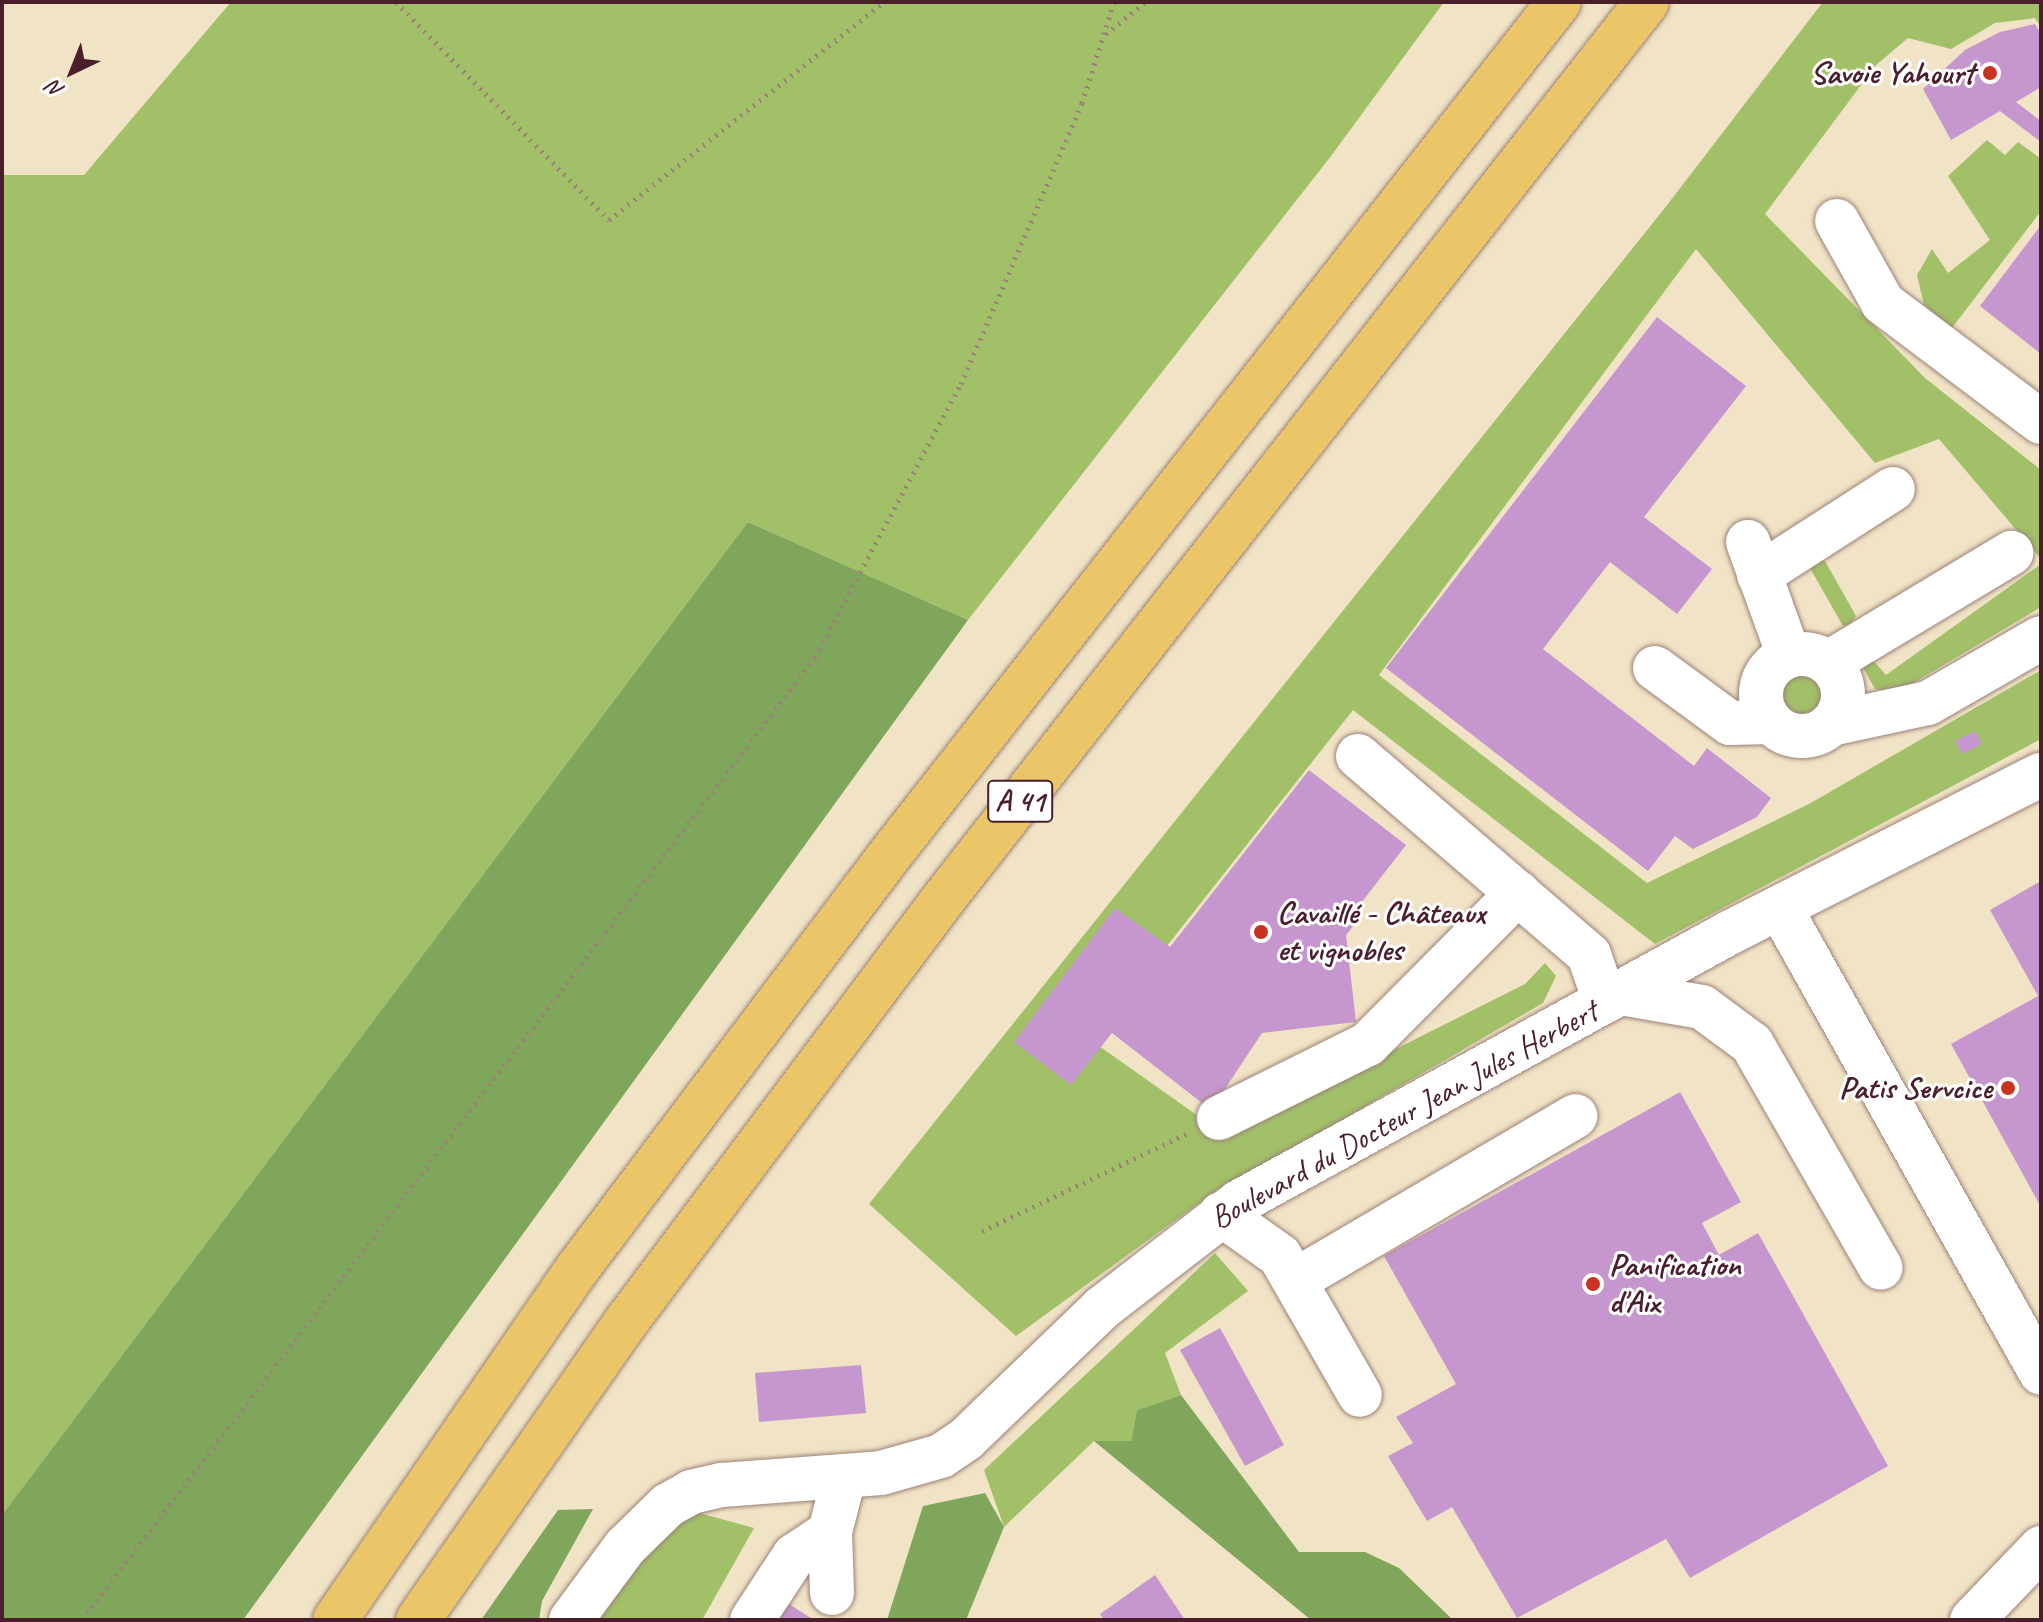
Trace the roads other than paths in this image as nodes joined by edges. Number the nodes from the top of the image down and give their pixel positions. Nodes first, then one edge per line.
1 (1559, 2) edge
2 (1647, 2) edge
3 (1837, 221) dead end
4 (2041, 422) edge
5 (1893, 489) dead end
6 (2011, 553) dead end
7 (2041, 638) edge
8 (1808, 659) junction
9 (1655, 668) dead end
10 (1771, 722) junction
11 (1831, 724) junction
12 (1358, 756) dead end
13 (2041, 775) edge
14 (1518, 893) junction
15 (1780, 908) junction
16 (1613, 997) junction
17 (1575, 1116) dead end
18 (1219, 1118) road end
19 (1221, 1214) junction
20 (1881, 1268) dead end
21 (1296, 1280) junction
22 (2041, 1373) edge
23 (1360, 1395) dead end
24 (844, 1477) junction
25 (830, 1532) junction
26 (2041, 1548) edge
27 (832, 1593) dead end
28 (335, 1620) edge
29 (418, 1620) edge
30 (571, 1620) edge
31 (752, 1620) edge
32 (1972, 1620) edge

1 - 28 highway, A 41
2 - 29 highway, A 41
3 - 4 street
5 - 8 street
6 - 8 street
7 - 11 street
8 - 10 street
8 - 11 street
9 - 10 street
10 - 11 street
12 - 14 street
13 - 15 street, Boulevard du Docteur Jean Jules Herbert
14 - 16 street
14 - 18 street
15 - 16 street, Boulevard du Docteur Jean Jules Herbert
15 - 22 street
16 - 19 street, Boulevard du Docteur Jean Jules Herbert
16 - 20 street
17 - 21 street
19 - 21 street
19 - 24 street, Boulevard du Docteur Jean Jules Herbert
21 - 23 street
24 - 25 street
24 - 30 street, Boulevard du Docteur Jean Jules Herbert
25 - 27 street
25 - 31 street
26 - 32 street

